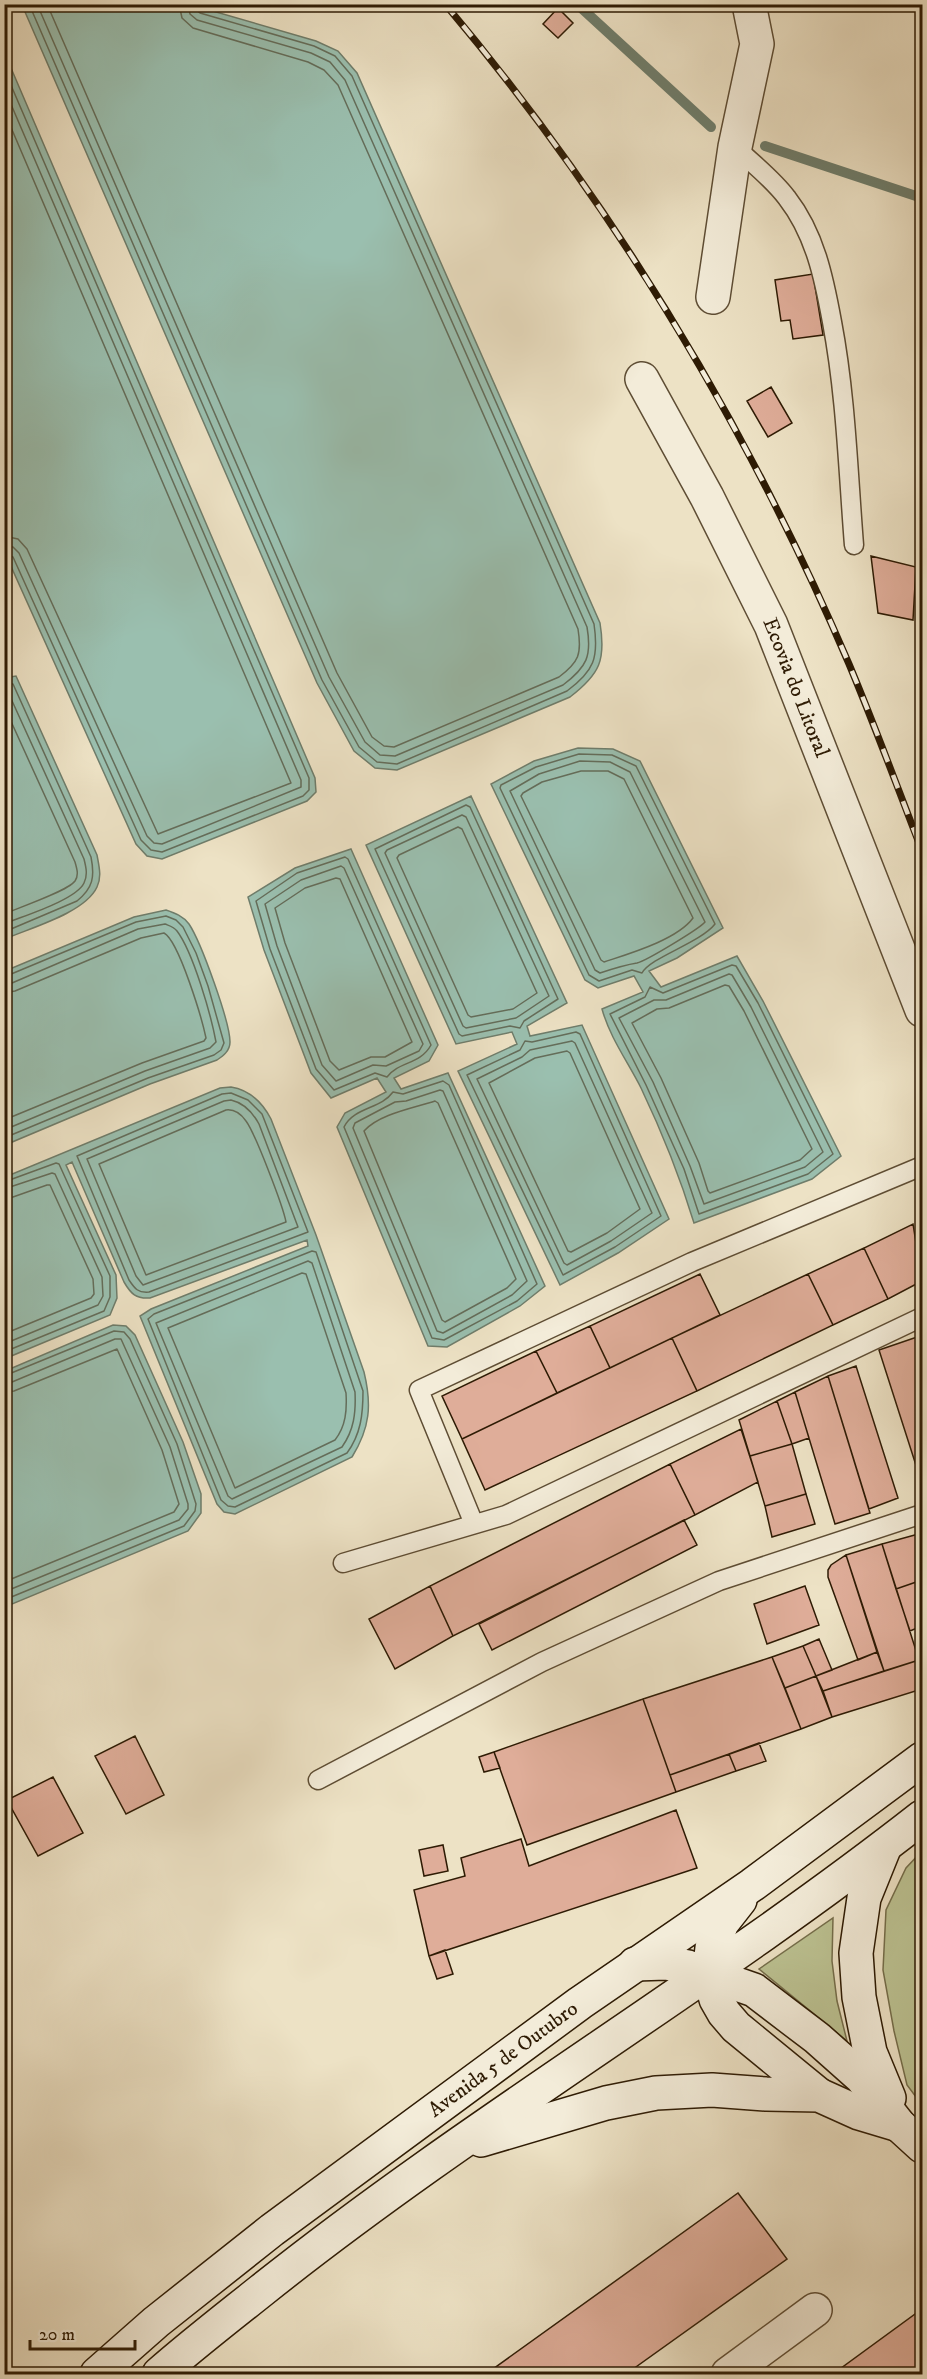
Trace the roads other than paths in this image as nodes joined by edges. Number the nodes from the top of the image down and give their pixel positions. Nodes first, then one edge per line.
1 (749, 4) edge
2 (735, 147) junction
3 (712, 297) dead end
4 (642, 379) dead end
5 (854, 545) dead end
6 (922, 1010) edge
7 (922, 1166) edge
8 (922, 1317) edge
9 (922, 1514) edge
10 (474, 1524) junction
11 (343, 1563) dead end
12 (922, 1760) edge
13 (318, 1780) dead end
14 (922, 1817) edge
15 (885, 1846) junction
16 (752, 1885) junction
17 (635, 1964) junction
18 (709, 1974) junction
19 (819, 2095) junction
20 (911, 2135) edge
21 (447, 2151) junction
22 (815, 2310) dead end
23 (97, 2374) edge
24 (159, 2374) edge
25 (728, 2374) edge

1 - 2 street
2 - 3 street
2 - 5 lane
4 - 6 street, Ecovia do Litoral
7 - 10 lane
8 - 10 lane
9 - 13 lane
10 - 11 lane
12 - 16 street, Avenida 5 de Outubro
14 - 15 street, Avenida 5 de Outubro
15 - 18 street, Avenida 5 de Outubro
15 - 20 street
16 - 17 street, Avenida 5 de Outubro
16 - 18 street
17 - 18 street
17 - 23 street, Avenida 5 de Outubro
18 - 19 street
18 - 20 street
18 - 21 street, Avenida 5 de Outubro
19 - 20 street
19 - 21 street
21 - 24 street, Avenida 5 de Outubro
22 - 25 street

